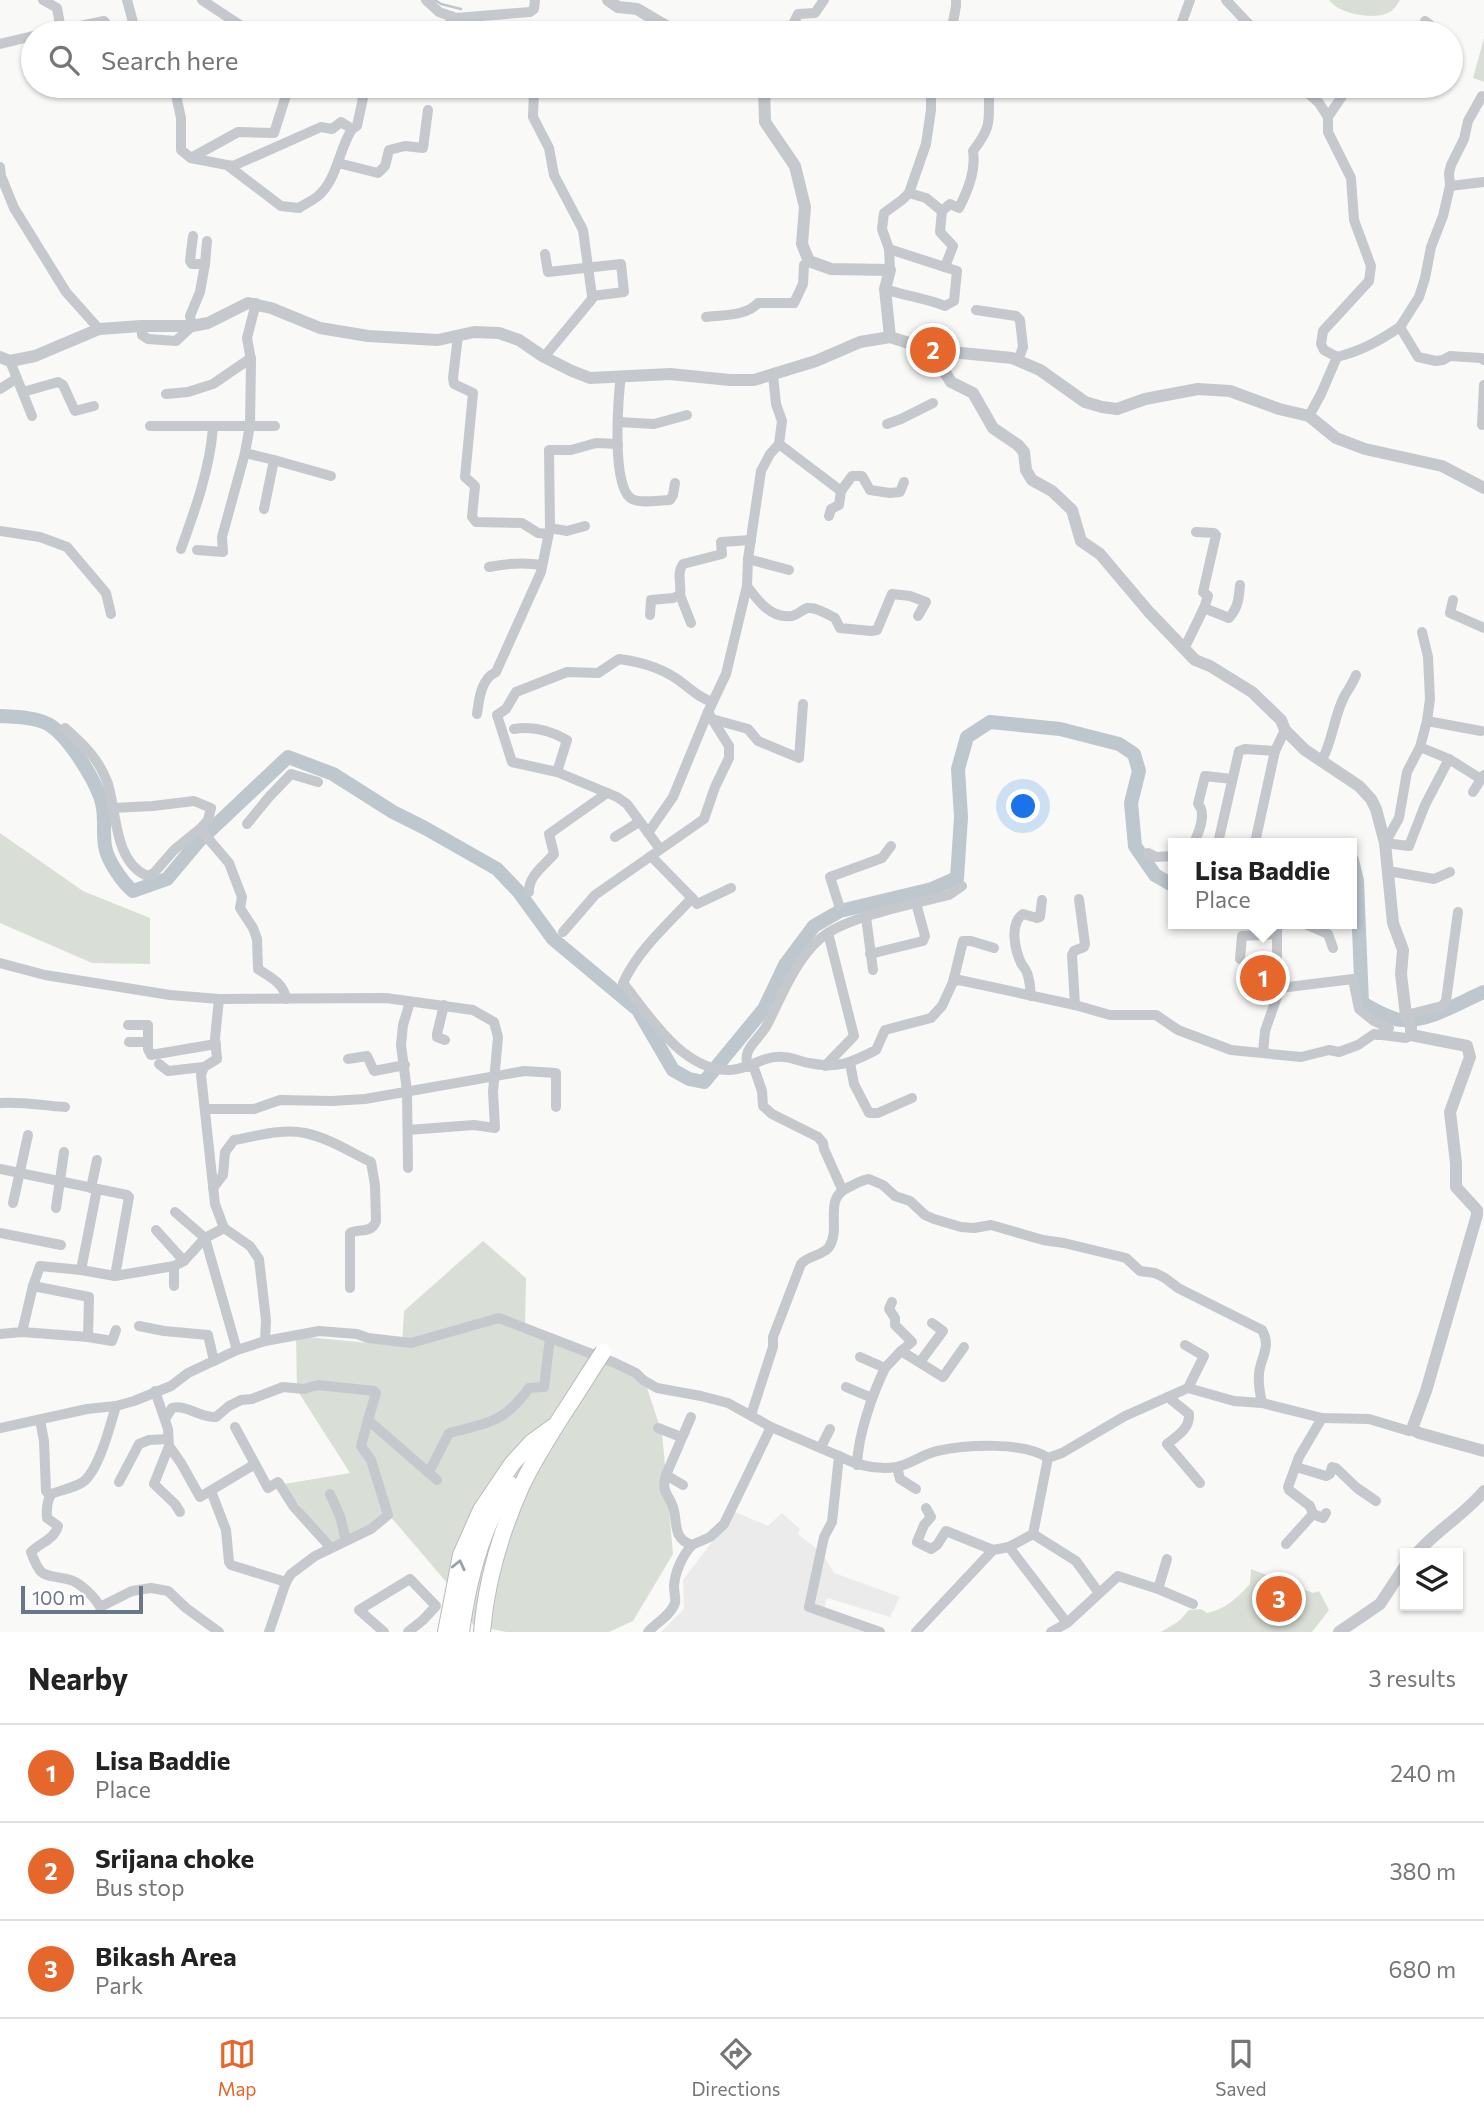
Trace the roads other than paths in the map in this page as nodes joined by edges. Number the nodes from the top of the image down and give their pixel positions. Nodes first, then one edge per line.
1 (43, 0) edge
2 (127, 0) edge
3 (202, 0) edge
4 (426, 0) edge
5 (535, 0) edge
6 (608, 0) edge
7 (824, 0) edge
8 (956, 0) edge
9 (1189, 0) edge
10 (1226, 0) edge
11 (451, 16) junction
12 (471, 18) junction
13 (59, 21) edge
14 (133, 21) edge
15 (234, 21) edge
16 (451, 21) edge
17 (473, 21) edge
18 (658, 21) edge
19 (795, 21) edge
20 (953, 21) edge
21 (1182, 21) edge
22 (1246, 21) edge
23 (21, 39) edge
24 (0, 44) edge
25 (1482, 96) dead end
26 (177, 98) edge
27 (285, 98) edge
28 (363, 98) edge
29 (535, 98) edge
30 (764, 98) edge
31 (933, 98) edge
32 (988, 98) edge
33 (1313, 98) edge
34 (1339, 98) edge
35 (428, 110) dead end
36 (1479, 112) edge
37 (1328, 117) junction
38 (352, 130) junction
39 (191, 158) junction
40 (338, 163) junction
41 (227, 165) junction
42 (0, 167) edge
43 (1484, 182) edge
44 (1450, 186) junction
45 (909, 193) junction
46 (942, 211) junction
47 (193, 236) dead end
48 (207, 241) dead end
49 (889, 249) junction
50 (545, 254) dead end
51 (810, 261) junction
52 (205, 264) junction
53 (945, 267) junction
54 (588, 268) junction
55 (890, 270) junction
56 (885, 289) junction
57 (592, 296) junction
58 (256, 303) junction
59 (976, 310) dead end
60 (705, 317) dead end
61 (192, 326) junction
62 (1400, 327) junction
63 (99, 329) junction
64 (458, 336) junction
65 (890, 337) junction
66 (931, 350) junction
67 (544, 357) junction
68 (1337, 357) junction
69 (251, 358) junction
70 (5, 359) edge
71 (1484, 360) edge
72 (1018, 361) junction
73 (773, 375) junction
74 (621, 376) junction
75 (16, 379) junction
76 (1484, 385) edge
77 (0, 389) edge
78 (23, 392) junction
79 (166, 394) dead end
80 (933, 403) dead end
81 (94, 406) dead end
82 (687, 415) dead end
83 (32, 416) dead end
84 (1309, 416) junction
85 (618, 422) junction
86 (887, 424) dead end
87 (250, 425) junction
88 (1482, 425) dead end
89 (150, 426) dead end
90 (275, 426) dead end
91 (213, 427) junction
92 (618, 444) junction
93 (779, 444) junction
94 (245, 453) junction
95 (274, 460) junction
96 (331, 476) dead end
97 (904, 482) dead end
98 (675, 483) dead end
99 (1484, 488) edge
100 (841, 491) junction
101 (264, 509) dead end
102 (829, 516) dead end
103 (585, 526) dead end
104 (0, 531) edge
105 (548, 531) junction
106 (1196, 532) dead end
107 (751, 540) junction
108 (181, 549) dead end
109 (197, 550) dead end
110 (748, 559) junction
111 (542, 565) junction
112 (489, 567) dead end
113 (789, 570) dead end
114 (1240, 585) dead end
115 (747, 586) junction
116 (680, 595) junction
117 (1453, 600) dead end
118 (1204, 608) junction
119 (111, 614) dead end
120 (650, 615) dead end
121 (918, 616) dead end
122 (691, 622) dead end
123 (1484, 628) edge
124 (1422, 632) dead end
125 (1185, 647) junction
126 (1356, 675) dead end
127 (803, 704) dead end
128 (711, 711) junction
129 (477, 715) dead end
130 (1427, 721) junction
131 (65, 728) dead end
132 (514, 729) dead end
133 (1284, 730) junction
134 (1481, 731) dead end
135 (1420, 747) junction
136 (1275, 751) junction
137 (1449, 759) junction
138 (1322, 760) junction
139 (557, 772) junction
140 (1483, 777) edge
141 (1232, 779) junction
142 (318, 782) dead end
143 (1473, 792) dead end
144 (607, 793) junction
145 (112, 808) junction
146 (639, 821) junction
147 (247, 824) dead end
148 (200, 829) junction
149 (648, 833) junction
150 (615, 837) dead end
151 (1196, 838) edge
152 (1218, 838) edge
153 (1256, 838) dead end
154 (1385, 843) junction
155 (891, 846) dead end
156 (660, 849) junction
157 (1148, 853) dead end
158 (651, 856) junction
159 (1168, 856) edge
160 (1388, 871) junction
161 (1450, 872) dead end
162 (962, 886) dead end
163 (731, 888) dead end
164 (529, 892) dead end
165 (692, 898) junction
166 (1079, 899) dead end
167 (1042, 900) dead end
168 (916, 903) junction
169 (839, 905) dead end
170 (1458, 912) dead end
171 (866, 917) junction
172 (1277, 929) edge
173 (1316, 929) edge
174 (563, 932) dead end
175 (828, 933) junction
176 (994, 948) dead end
177 (1333, 948) dead end
178 (870, 954) junction
179 (1240, 959) dead end
180 (0, 962) edge
181 (873, 970) dead end
182 (953, 982) junction
183 (1280, 988) junction
184 (1031, 996) junction
185 (219, 999) junction
186 (286, 999) junction
187 (410, 1002) junction
188 (444, 1005) junction
189 (1075, 1005) junction
190 (128, 1025) dead end
191 (1409, 1025) junction
192 (1374, 1034) junction
193 (445, 1040) dead end
194 (129, 1042) dead end
195 (148, 1042) junction
196 (216, 1044) junction
197 (1263, 1053) junction
198 (348, 1059) dead end
199 (850, 1063) junction
200 (159, 1064) dead end
201 (405, 1065) junction
202 (751, 1066) junction
203 (825, 1066) junction
204 (204, 1067) junction
205 (494, 1077) junction
206 (407, 1091) junction
207 (912, 1098) dead end
208 (0, 1103) edge
209 (65, 1107) dead end
210 (556, 1107) dead end
211 (206, 1110) junction
212 (408, 1130) junction
213 (29, 1135) dead end
214 (64, 1152) dead end
215 (97, 1160) dead end
216 (408, 1168) dead end
217 (0, 1170) edge
218 (20, 1174) junction
219 (61, 1182) junction
220 (214, 1188) junction
221 (94, 1189) junction
222 (842, 1189) junction
223 (13, 1203) dead end
224 (1479, 1204) edge
225 (56, 1208) dead end
226 (175, 1212) dead end
227 (224, 1228) junction
228 (156, 1230) dead end
229 (0, 1233) edge
230 (205, 1238) junction
231 (61, 1245) dead end
232 (184, 1261) junction
233 (174, 1266) junction
234 (81, 1270) junction
235 (115, 1276) junction
236 (33, 1286) junction
237 (174, 1286) dead end
238 (350, 1288) dead end
239 (892, 1302) dead end
240 (932, 1323) dead end
241 (139, 1326) dead end
242 (116, 1330) dead end
243 (22, 1332) junction
244 (0, 1334) edge
245 (88, 1337) junction
246 (550, 1338) junction
247 (265, 1341) junction
248 (1185, 1345) dead end
249 (964, 1347) dead end
250 (237, 1350) junction
251 (901, 1351) junction
252 (603, 1352) dead end
253 (860, 1357) dead end
254 (214, 1361) junction
255 (920, 1362) junction
256 (885, 1368) junction
257 (846, 1387) dead end
258 (1188, 1388) junction
259 (155, 1391) junction
260 (1168, 1397) junction
261 (872, 1398) junction
262 (1262, 1403) junction
263 (116, 1406) junction
264 (751, 1415) junction
265 (691, 1417) dead end
266 (165, 1419) junction
267 (1322, 1419) junction
268 (40, 1420) junction
269 (368, 1420) junction
270 (558, 1424) junction
271 (1, 1426) edge
272 (235, 1427) dead end
273 (771, 1427) junction
274 (658, 1428) dead end
275 (830, 1429) dead end
276 (1412, 1429) junction
277 (681, 1437) junction
278 (168, 1443) junction
279 (821, 1447) junction
280 (1484, 1451) edge
281 (839, 1456) junction
282 (1048, 1458) junction
283 (255, 1464) junction
284 (857, 1465) junction
285 (1296, 1466) junction
286 (897, 1467) junction
287 (666, 1475) junction
288 (119, 1482) dead end
289 (1200, 1483) dead end
290 (683, 1485) dead end
291 (916, 1489) dead end
292 (211, 1491) junction
293 (1484, 1491) edge
294 (330, 1494) dead end
295 (50, 1496) junction
296 (1376, 1501) dead end
297 (926, 1508) dead end
298 (180, 1512) dead end
299 (1326, 1513) dead end
300 (1313, 1514) junction
301 (1033, 1534) junction
302 (346, 1541) junction
303 (1286, 1544) dead end
304 (692, 1545) junction
305 (330, 1547) junction
306 (1009, 1547) junction
307 (1421, 1548) edge
308 (993, 1550) junction
309 (1167, 1559) dead end
310 (1400, 1574) edge
311 (286, 1582) junction
312 (1158, 1589) junction
313 (1099, 1593) junction
314 (1194, 1604) dead end
315 (1067, 1622) junction
316 (219, 1632) edge
317 (270, 1632) edge
318 (384, 1632) edge
319 (408, 1632) edge
320 (446, 1632) edge
321 (461, 1632) edge
322 (482, 1632) edge
323 (648, 1632) edge
324 (880, 1632) edge
325 (916, 1632) edge
326 (1051, 1632) edge
327 (1339, 1632) edge

1 - 13 street
2 - 14 street
3 - 15 street
4 - 11 street
5 - 12 street
6 - 18 street
7 - 19 street
8 - 20 street
9 - 21 street
10 - 22 street
11 - 12 street
11 - 16 street
12 - 17 street
23 - 24 street
25 - 36 street
26 - 39 street
27 - 39 street
28 - 38 street
29 - 54 street
30 - 51 street
31 - 45 street
32 - 46 street
33 - 37 street
34 - 37 street
35 - 40 street
36 - 44 street
37 - 68 street
38 - 40 street
38 - 41 street
39 - 41 street
40 - 41 street
42 - 63 street
43 - 44 street
44 - 62 street
45 - 46 street
45 - 49 street
46 - 53 street
47 - 52 street
48 - 52 street
49 - 53 street
49 - 55 street
50 - 54 street
51 - 55 street
51 - 60 street
52 - 61 street
53 - 56 street
54 - 57 street
54 - 57 street
55 - 56 street
56 - 65 street
57 - 67 street
58 - 61 street
58 - 64 street
58 - 69 street
59 - 72 street
61 - 63 street
62 - 68 street
62 - 71 street
63 - 70 street
64 - 67 street
64 - 105 street
65 - 66 street
65 - 73 street
66 - 72 street
66 - 125 street
67 - 74 street
68 - 84 street
69 - 79 street
69 - 87 street
70 - 75 street
72 - 84 street
73 - 74 street
73 - 93 street
74 - 85 street
75 - 77 street
75 - 78 street
76 - 88 street
78 - 81 street
78 - 83 street
80 - 86 street
82 - 85 street
84 - 99 street
85 - 92 street
87 - 90 street
87 - 91 street
87 - 94 street
89 - 91 street
91 - 108 street
92 - 98 street
92 - 105 street
93 - 100 street
93 - 107 street
94 - 95 street
94 - 109 street
95 - 96 street
95 - 101 street
97 - 100 street
100 - 102 street
103 - 105 street
104 - 119 street
105 - 111 street
106 - 118 street
107 - 110 street
107 - 116 street
110 - 113 street
110 - 115 street
111 - 112 street
111 - 129 street
114 - 118 street
115 - 121 street
115 - 128 street
116 - 120 street
116 - 122 street
117 - 123 street
118 - 125 street
124 - 130 street
125 - 133 street
126 - 138 street
127 - 128 street
128 - 139 street
128 - 149 street
128 - 156 street
130 - 134 street
130 - 135 street
131 - 145 street
132 - 139 street
133 - 136 street
133 - 138 street
135 - 137 street
135 - 154 street
136 - 141 street
136 - 153 street
137 - 140 street
137 - 154 street
138 - 154 street
139 - 144 street
140 - 143 street
141 - 151 street
141 - 152 street
142 - 147 street
144 - 146 street
144 - 164 street
145 - 148 street
145 - 148 street
146 - 149 street
146 - 150 street
148 - 186 street
149 - 156 street
154 - 160 street
155 - 169 street
156 - 158 street
157 - 159 street
158 - 165 street
158 - 174 street
160 - 161 street
160 - 191 street
162 - 168 street
163 - 165 street
165 - 202 street
166 - 189 street
167 - 184 street
168 - 171 street
168 - 178 street
170 - 191 street
171 - 175 street
171 - 178 street
172 - 179 street
172 - 183 street
173 - 177 street
175 - 202 street
175 - 203 street
176 - 182 street
178 - 181 street
180 - 185 street
182 - 184 street
182 - 199 street
183 - 192 street
183 - 197 street
184 - 189 street
185 - 186 street
185 - 196 street
186 - 187 street
187 - 188 street
187 - 201 street
188 - 193 street
188 - 205 street
189 - 197 street
190 - 195 street
191 - 192 street
191 - 224 street
192 - 197 street
194 - 195 street
195 - 196 street
196 - 204 street
198 - 201 street
199 - 203 street
199 - 207 street
200 - 204 street
201 - 206 street
202 - 203 street
202 - 222 street
204 - 211 street
205 - 206 street
205 - 210 street
205 - 212 street
206 - 211 street
206 - 212 street
208 - 209 street
211 - 220 street
212 - 216 street
213 - 218 street
214 - 219 street
215 - 221 street
217 - 218 street
218 - 219 street
218 - 223 street
219 - 221 street
219 - 225 street
220 - 227 street
220 - 238 street
221 - 234 street
221 - 235 street
222 - 262 street
222 - 264 street
224 - 276 street
226 - 230 street
227 - 230 street
227 - 247 street
228 - 232 street
229 - 231 street
230 - 232 street
230 - 250 street
232 - 233 street
233 - 235 street
233 - 237 street
234 - 235 street
234 - 236 street
236 - 243 street
236 - 245 street
239 - 251 street
240 - 255 street
241 - 254 street
242 - 245 street
243 - 244 street
243 - 245 street
246 - 247 street
246 - 264 street
246 - 269 street
247 - 250 street
248 - 258 street
249 - 255 street
250 - 254 street
251 - 255 street
251 - 256 street
252 - 270 highway, bridge
253 - 256 street
254 - 259 street
256 - 261 street
257 - 261 street
258 - 260 street
258 - 262 street
259 - 263 street
259 - 266 street
260 - 282 street
260 - 289 street
261 - 284 street
262 - 267 street
263 - 268 street
263 - 295 street
264 - 273 street
265 - 277 street
266 - 269 street
266 - 278 street
267 - 276 street
267 - 285 street
268 - 271 street
268 - 295 street
269 - 302 street
320 -> 270 highway
270 - 321 highway
270 - 322 highway
272 - 283 street
273 - 279 street
273 - 304 street
274 - 277 street
275 - 279 street
276 - 280 street
277 - 287 street
278 - 288 street
278 - 292 street
278 - 298 street
279 - 281 street
281 - 284 street
281 - 324 street
282 - 286 street
282 - 301 street
283 - 292 street
283 - 305 street
284 - 286 street
285 - 296 street
285 - 300 street
286 - 291 street
287 - 290 street
287 - 304 street
292 - 311 street
293 - 307 street
294 - 302 street
295 - 316 street
297 - 308 street
299 - 300 street
300 - 303 street
301 - 306 street
301 - 313 street
302 - 305 street
304 - 323 street
305 - 311 street
306 - 308 street
306 - 315 street
308 - 325 street
309 - 312 street
310 - 327 street
311 - 317 street
312 - 313 street
312 - 314 street
313 - 315 street
315 - 326 street
318 - 319 street

